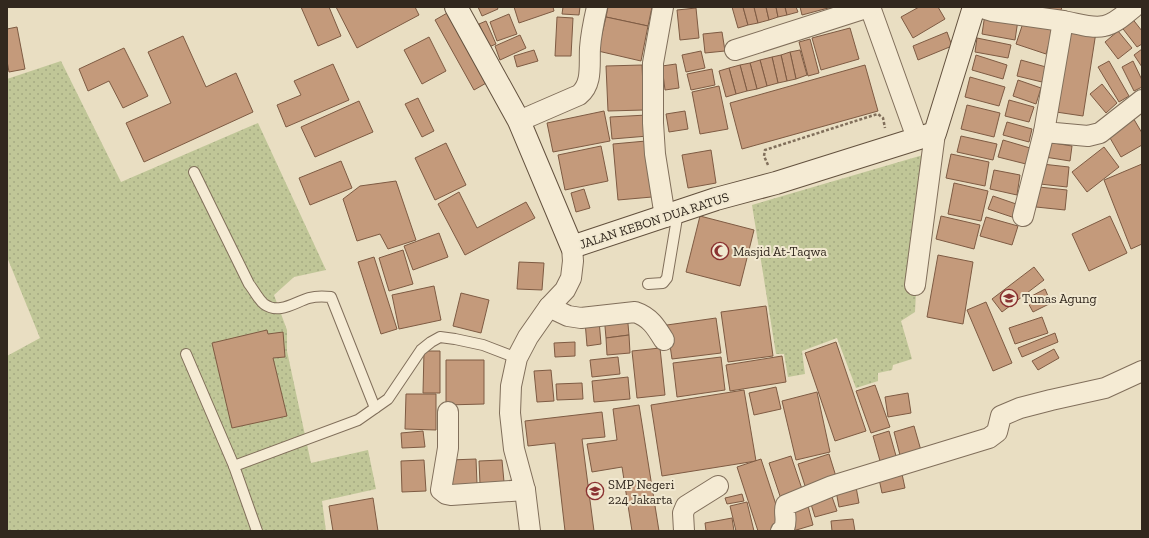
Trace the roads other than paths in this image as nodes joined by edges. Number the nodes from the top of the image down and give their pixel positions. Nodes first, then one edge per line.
1 (456, 7) edge
2 (597, 7) edge
3 (663, 7) edge
4 (870, 7) edge
5 (974, 7) edge
6 (979, 7) edge
7 (1134, 7) edge
8 (1063, 21) junction
9 (735, 50) dead end
10 (1142, 100) edge
11 (518, 121) junction
12 (1044, 132) junction
13 (926, 135) junction
14 (194, 172) dead end
15 (671, 214) junction
16 (1023, 216) dead end
17 (572, 247) junction
18 (648, 284) dead end
19 (915, 285) dead end
20 (549, 307) junction
21 (664, 340) dead end
22 (186, 354) dead end
23 (517, 358) junction
24 (1142, 371) edge
25 (375, 408) junction
26 (448, 412) dead end
27 (234, 466) junction
28 (718, 486) dead end
29 (525, 490) junction
30 (257, 531) edge
31 (530, 531) edge
32 (684, 531) edge
33 (781, 531) edge

1 - 11 street
2 - 11 street
3 - 15 street
4 - 9 street
4 - 13 street
5 - 13 street
6 - 8 street
7 - 8 street
8 - 12 street
10 - 12 street
11 - 17 street
12 - 16 street
13 - 15 street, JALAN KEBON DUA RATUS
13 - 19 street
14 - 25 lane
15 - 17 street, JALAN KEBON DUA RATUS
15 - 18 lane
17 - 20 street, JALAN KEBON DUA RATUS
20 - 21 street
20 - 23 street, JALAN KEBON DUA RATUS
22 - 27 lane
23 - 25 lane
23 - 29 street, JALAN KEBON DUA RATUS
24 - 33 street
25 - 27 lane
26 - 29 street
27 - 30 lane
28 - 32 street
29 - 31 street, JALAN KEBON DUA RATUS

